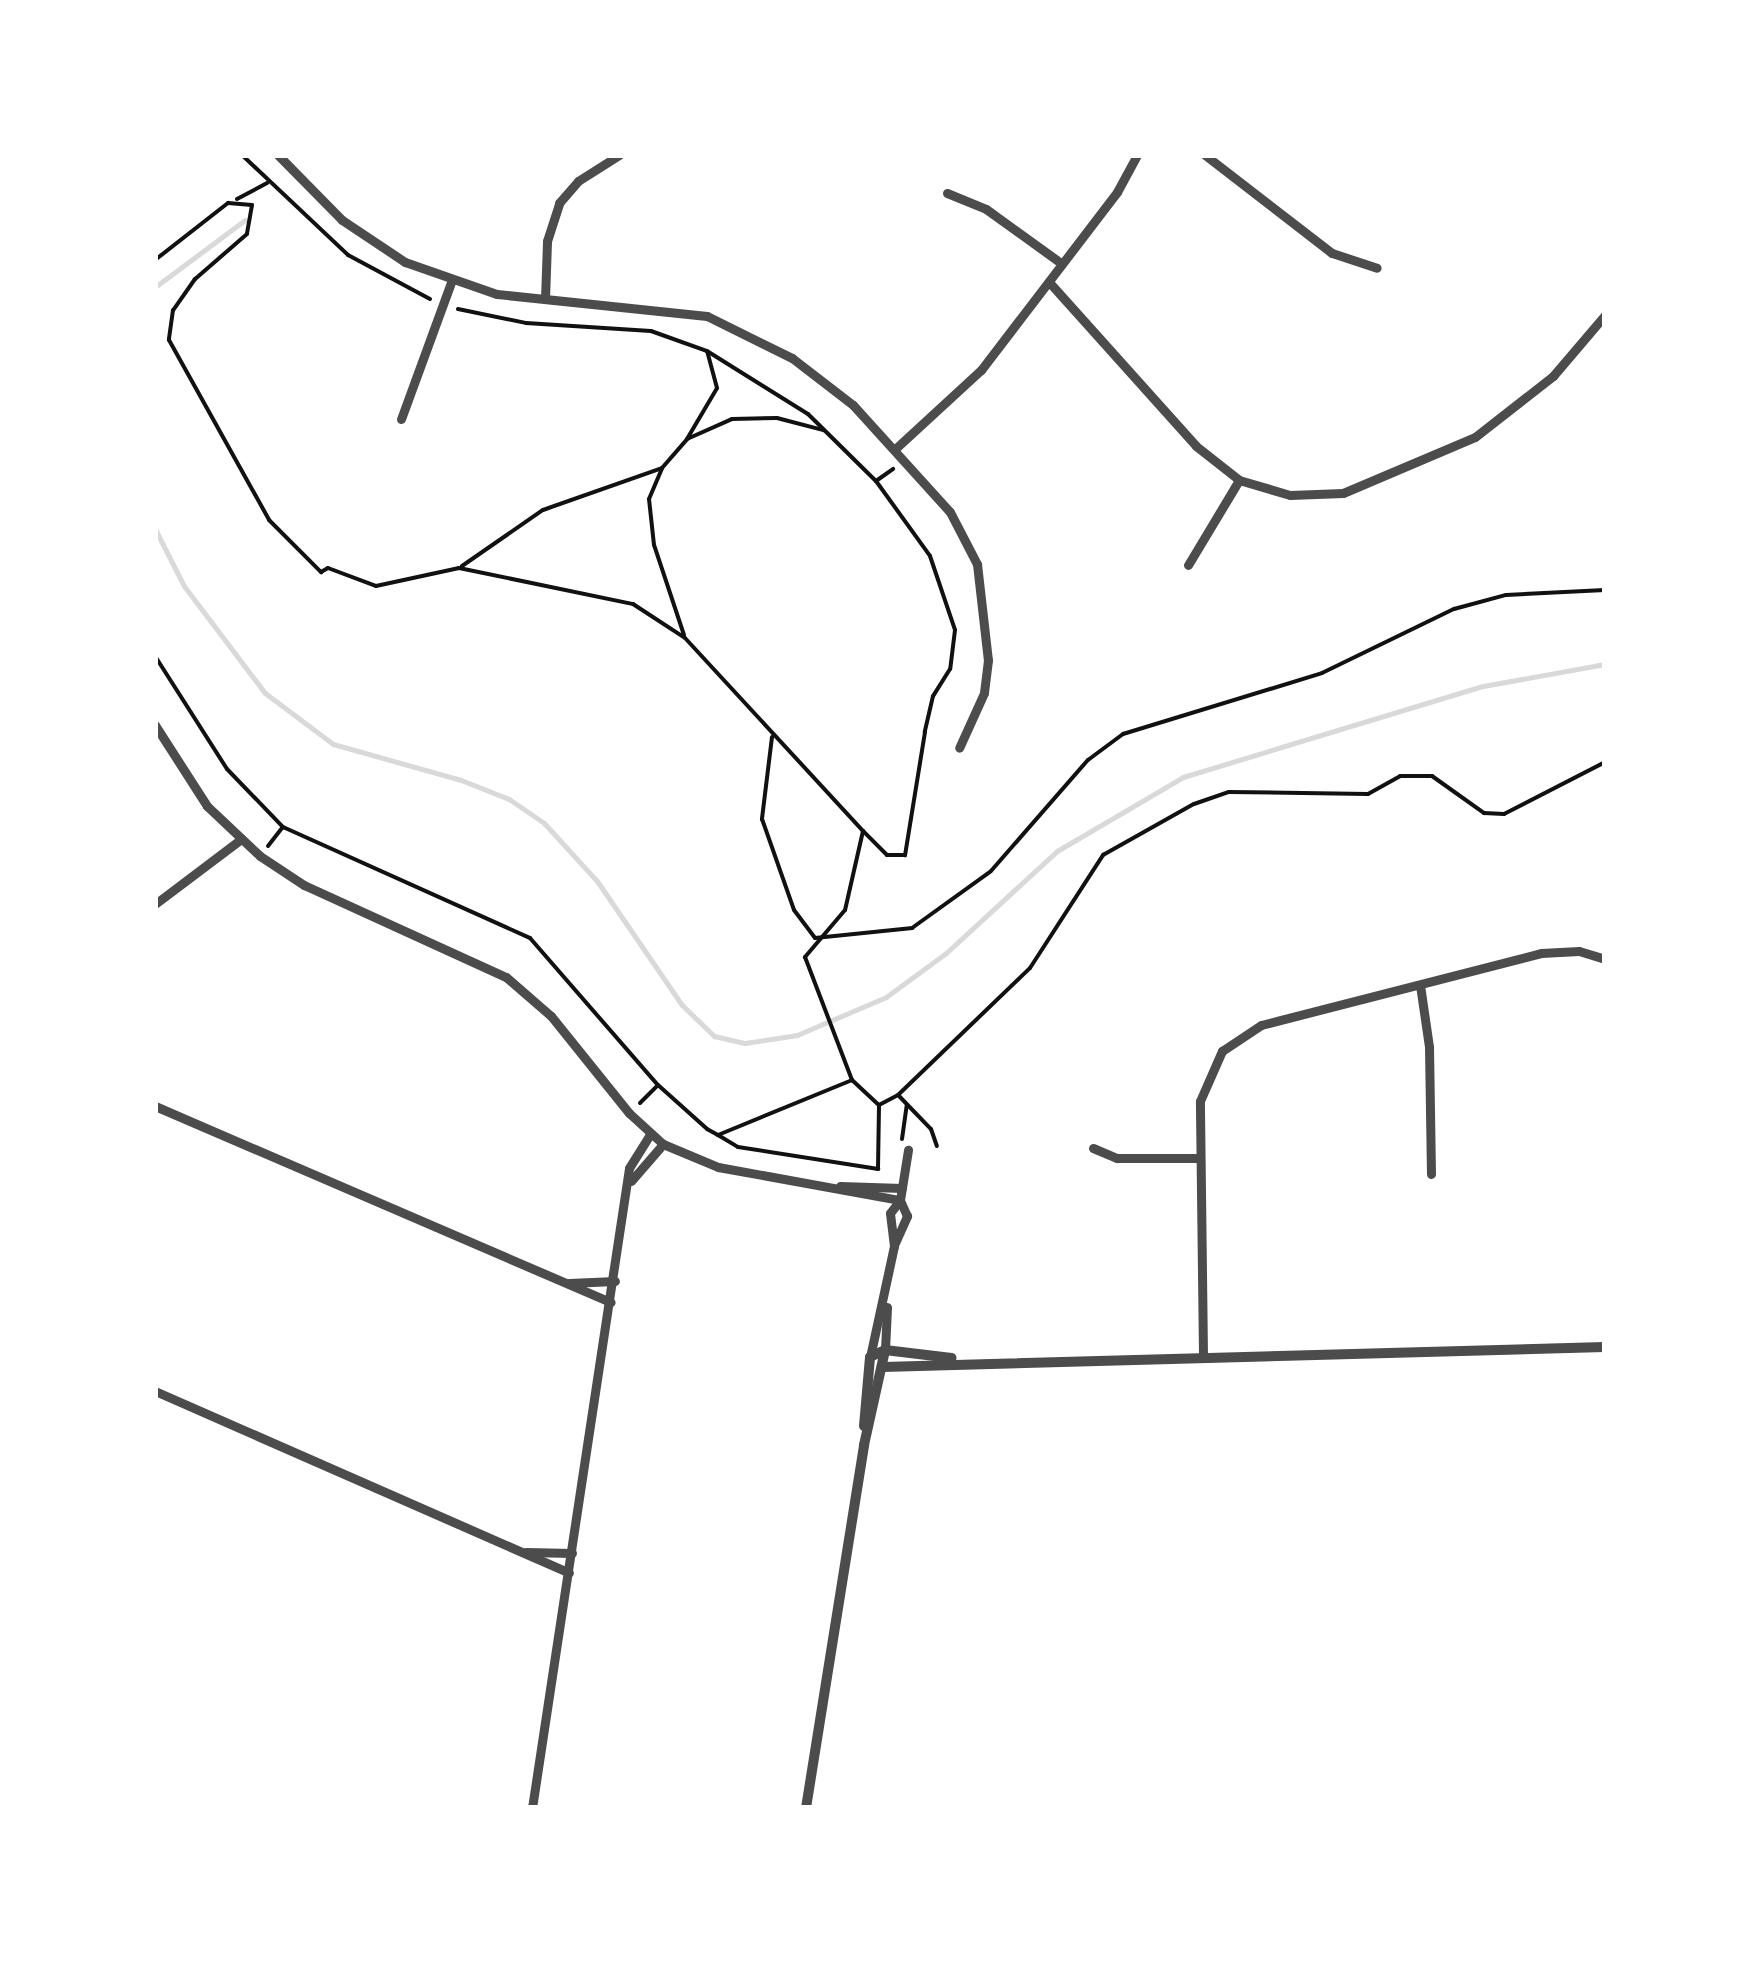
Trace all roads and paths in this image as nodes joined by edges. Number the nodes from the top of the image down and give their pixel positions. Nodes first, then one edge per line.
1 (242, 155) edge
2 (278, 155) edge
3 (619, 155) edge
4 (1137, 155) edge
5 (1205, 155) edge
6 (267, 182) junction
7 (947, 193) dead end
8 (237, 200) junction
9 (332, 241) dead end
10 (155, 260) edge
11 (1061, 263) junction
12 (1378, 268) dead end
13 (451, 282) junction
14 (1049, 282) junction
15 (545, 299) junction
16 (1605, 315) edge
17 (630, 328) dead end
18 (707, 351) junction
19 (401, 419) dead end
20 (828, 432) junction
21 (687, 439) junction
22 (895, 449) junction
23 (905, 460) junction
24 (662, 468) junction
25 (1239, 480) junction
26 (876, 481) junction
27 (1188, 565) dead end
28 (459, 568) junction
29 (1605, 590) edge
30 (685, 638) junction
31 (155, 656) edge
32 (155, 725) edge
33 (772, 736) junction
34 (959, 748) dead end
35 (1605, 762) edge
36 (283, 826) junction
37 (863, 831) junction
38 (240, 840) junction
39 (266, 849) dead end
40 (155, 904) edge
41 (815, 938) junction
42 (1605, 959) edge
43 (1420, 985) junction
44 (852, 1080) junction
45 (658, 1085) junction
46 (898, 1095) junction
47 (908, 1104) junction
48 (879, 1105) junction
49 (155, 1106) edge
50 (636, 1106) dead end
51 (650, 1134) junction
52 (718, 1134) junction
53 (663, 1144) junction
54 (937, 1146) dead end
55 (1093, 1148) dead end
56 (908, 1150) joint
57 (1199, 1158) junction
58 (878, 1169) junction
59 (1431, 1174) dead end
60 (876, 1180) dead end
61 (631, 1181) junction
62 (832, 1186) junction
63 (902, 1188) junction
64 (900, 1200) junction
65 (894, 1246) junction
66 (615, 1281) junction
67 (566, 1283) junction
68 (886, 1294) junction
69 (611, 1302) junction
70 (1605, 1347) edge
71 (885, 1350) junction
72 (1203, 1355) junction
73 (870, 1358) junction
74 (960, 1360) junction
75 (883, 1367) junction
76 (155, 1391) edge
77 (864, 1444) junction
78 (524, 1552) junction
79 (572, 1553) junction
80 (569, 1573) junction
81 (532, 1808) edge
82 (806, 1808) edge

1 - 6 path
2 - 13 street
3 - 15 street
4 - 11 street
5 - 12 street
6 - 8 path
6 - 9 path
7 - 11 street
8 - 10 path
8 - 28 path
11 - 14 street
13 - 15 street
13 - 19 street
14 - 22 street
14 - 25 street
15 - 22 street
16 - 25 street
17 - 18 path
18 - 20 path
18 - 21 path
20 - 21 path
20 - 26 path
21 - 24 path
22 - 23 street
23 - 26 path
23 - 34 street
24 - 28 path
24 - 30 path
25 - 27 street
26 - 37 path
28 - 30 path
29 - 41 path
30 - 33 path
31 - 36 path
32 - 38 street
33 - 37 path
33 - 41 path
35 - 46 path
36 - 39 path
36 - 45 path
37 - 41 path
38 - 40 street
38 - 51 street
41 - 44 path
42 - 43 street
43 - 57 street
43 - 59 street
44 - 48 path
44 - 52 path
45 - 50 path
45 - 52 path
46 - 47 path
46 - 48 path
47 - 54 path
47 - 56 path
48 - 58 path
49 - 67 street
51 - 53 street
51 - 61 street
52 - 58 path
53 - 61 street
53 - 62 street
55 - 57 street
56 - 63 street
57 - 72 street
58 - 60 path
61 - 66 street
62 - 63 street
62 - 64 street
63 - 64 street
64 - 65 street
64 - 65 street
65 - 68 street
66 - 67 street
66 - 69 street
67 - 69 street
68 - 71 street
68 - 73 street
69 - 79 street
70 - 72 street
71 - 73 street
71 - 74 street
71 - 75 street
72 - 74 street
73 - 75 street
73 - 77 street
74 - 75 street
75 - 77 street
76 - 78 street
77 - 82 street
78 - 79 street
78 - 80 street
79 - 80 street
80 - 81 street

